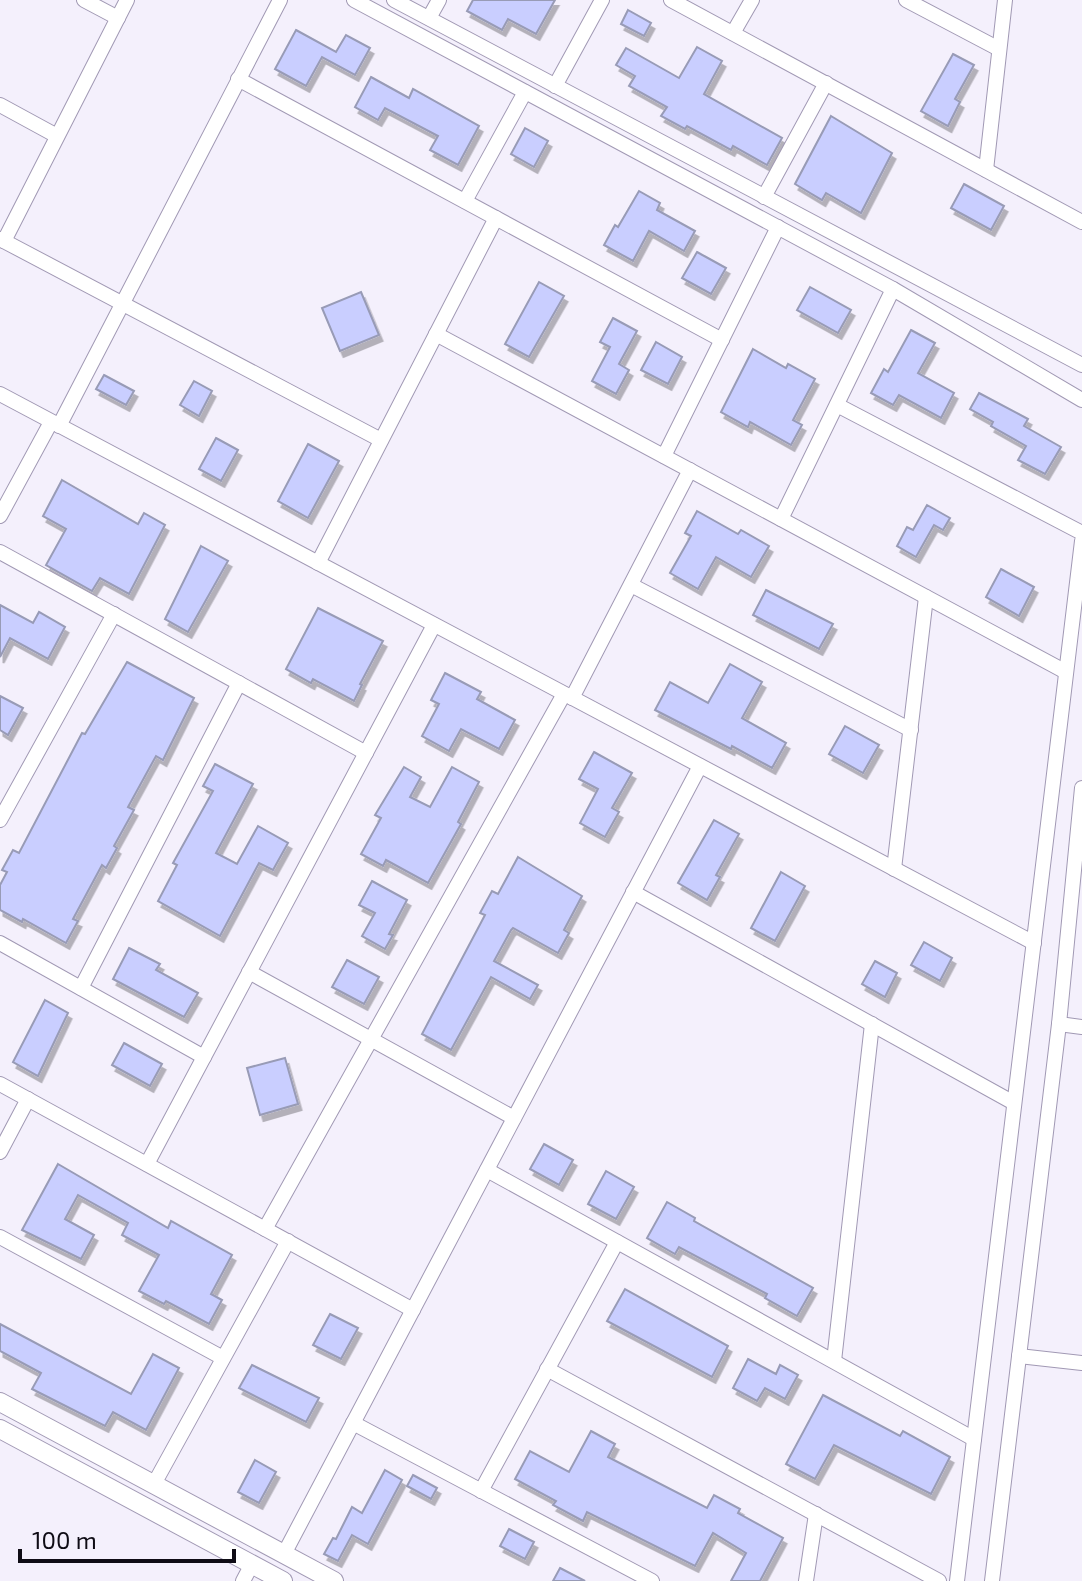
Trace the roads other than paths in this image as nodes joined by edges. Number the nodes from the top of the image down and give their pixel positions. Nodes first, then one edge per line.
1 (84, 0) edge
2 (127, 0) edge
3 (280, 0) edge
4 (354, 0) edge
5 (394, 0) edge
6 (439, 0) edge
7 (602, 0) edge
8 (671, 0) edge
9 (752, 0) edge
10 (906, 0) edge
11 (1005, 0) edge
12 (118, 18) junction
13 (429, 18) junction
14 (733, 33) junction
15 (999, 49) junction
16 (238, 79) junction
17 (826, 83) junction
18 (555, 86) junction
19 (525, 92) junction
20 (0, 105) edge
21 (57, 136) junction
22 (986, 170) junction
23 (718, 173) junction
24 (710, 191) junction
25 (764, 197) junction
26 (465, 201) junction
27 (496, 218) junction
28 (1082, 222) edge
29 (778, 227) junction
30 (2, 240) edge
31 (893, 289) junction
32 (123, 304) junction
33 (436, 334) junction
34 (722, 340) junction
35 (1082, 365) edge
36 (0, 394) edge
37 (1082, 400) edge
38 (837, 405) junction
39 (55, 424) junction
40 (381, 440) junction
41 (664, 456) junction
42 (690, 470) junction
43 (0, 516) edge
44 (781, 519) junction
45 (1082, 533) edge
46 (1082, 541) edge
47 (0, 552) edge
48 (318, 563) junction
49 (631, 585) junction
50 (926, 597) junction
51 (114, 614) junction
52 (434, 625) junction
53 (1066, 672) junction
54 (239, 683) junction
55 (568, 696) junction
56 (911, 730) junction
57 (366, 753) junction
58 (700, 766) junction
59 (1082, 788) edge
60 (0, 820) edge
61 (894, 869) junction
62 (633, 892) junction
63 (0, 943) edge
64 (1034, 943) junction
65 (249, 972) junction
66 (81, 988) junction
67 (872, 1024) junction
68 (1059, 1024) junction
69 (1082, 1027) edge
70 (371, 1039) junction
71 (204, 1057) junction
72 (0, 1084) edge
73 (28, 1099) junction
74 (1014, 1103) junction
75 (514, 1118) junction
76 (0, 1152) edge
77 (147, 1164) junction
78 (487, 1170) junction
79 (265, 1229) junction
80 (0, 1237) edge
81 (288, 1241) junction
82 (617, 1242) junction
83 (413, 1310) junction
84 (1019, 1356) junction
85 (223, 1358) junction
86 (834, 1361) junction
87 (1082, 1363) edge
88 (547, 1369) junction
89 (0, 1402) edge
90 (353, 1423) junction
91 (0, 1429) edge
92 (974, 1439) junction
93 (154, 1484) junction
94 (481, 1491) junction
95 (816, 1514) junction
96 (284, 1554) junction
97 (252, 1564) junction
98 (243, 1581) edge
99 (283, 1581) edge
100 (334, 1581) edge
101 (652, 1581) edge
102 (806, 1581) edge
103 (939, 1581) edge
104 (957, 1581) edge
105 (992, 1581) edge

1 - 12 street
2 - 12 street
3 - 16 street
4 - 19 street
5 - 13 street
6 - 13 street
7 - 18 street
8 - 14 street
9 - 14 street
10 - 15 street
11 - 15 street
12 - 21 street
13 - 18 street
14 - 17 street
15 - 22 street
16 - 26 street
16 - 32 street
17 - 22 street
17 - 25 street
18 - 23 street
19 - 24 street
19 - 26 street
20 - 21 street
21 - 30 street
22 - 28 street
23 - 24 street
23 - 25 street
24 - 29 street
25 - 35 street
26 - 27 street
27 - 33 street
27 - 34 street
29 - 31 street
29 - 34 street
30 - 32 street
31 - 37 street
31 - 38 street
32 - 39 street
32 - 40 street
33 - 40 street
33 - 41 street
34 - 41 street
36 - 39 street
38 - 44 street
38 - 45 street
39 - 43 street
39 - 48 street
40 - 48 street
41 - 42 street
42 - 44 street
42 - 49 street
44 - 50 street
46 - 53 street
47 - 51 street
48 - 52 street
49 - 55 street
49 - 56 street
50 - 53 street
50 - 56 street
51 - 54 street
51 - 60 street
52 - 55 street
52 - 57 street
53 - 64 street
54 - 57 street
54 - 66 street
55 - 58 street
55 - 70 street
56 - 61 street
57 - 65 street
58 - 61 street
58 - 62 street
59 - 68 street
61 - 64 street
62 - 67 street
62 - 75 street
63 - 66 street
64 - 74 street
65 - 70 street
65 - 71 street
66 - 71 street
67 - 74 street
67 - 86 street
68 - 69 street
68 - 84 street
70 - 75 street
70 - 79 street
71 - 77 street
72 - 73 street
73 - 76 street
73 - 77 street
74 - 92 street
75 - 78 street
77 - 79 street
78 - 82 street
78 - 83 street
79 - 81 street
80 - 85 street
81 - 83 street
81 - 85 street
82 - 86 street
82 - 88 street
83 - 90 street
84 - 87 street
84 - 105 street
85 - 93 street
86 - 92 street
88 - 94 street
88 - 95 street
89 - 93 main road
90 - 94 street
90 - 96 street
91 - 97 main road
92 - 104 street
93 - 96 main road
94 - 101 street
95 - 102 street
95 - 103 street
96 - 100 main road
97 - 98 street
97 - 99 main road

